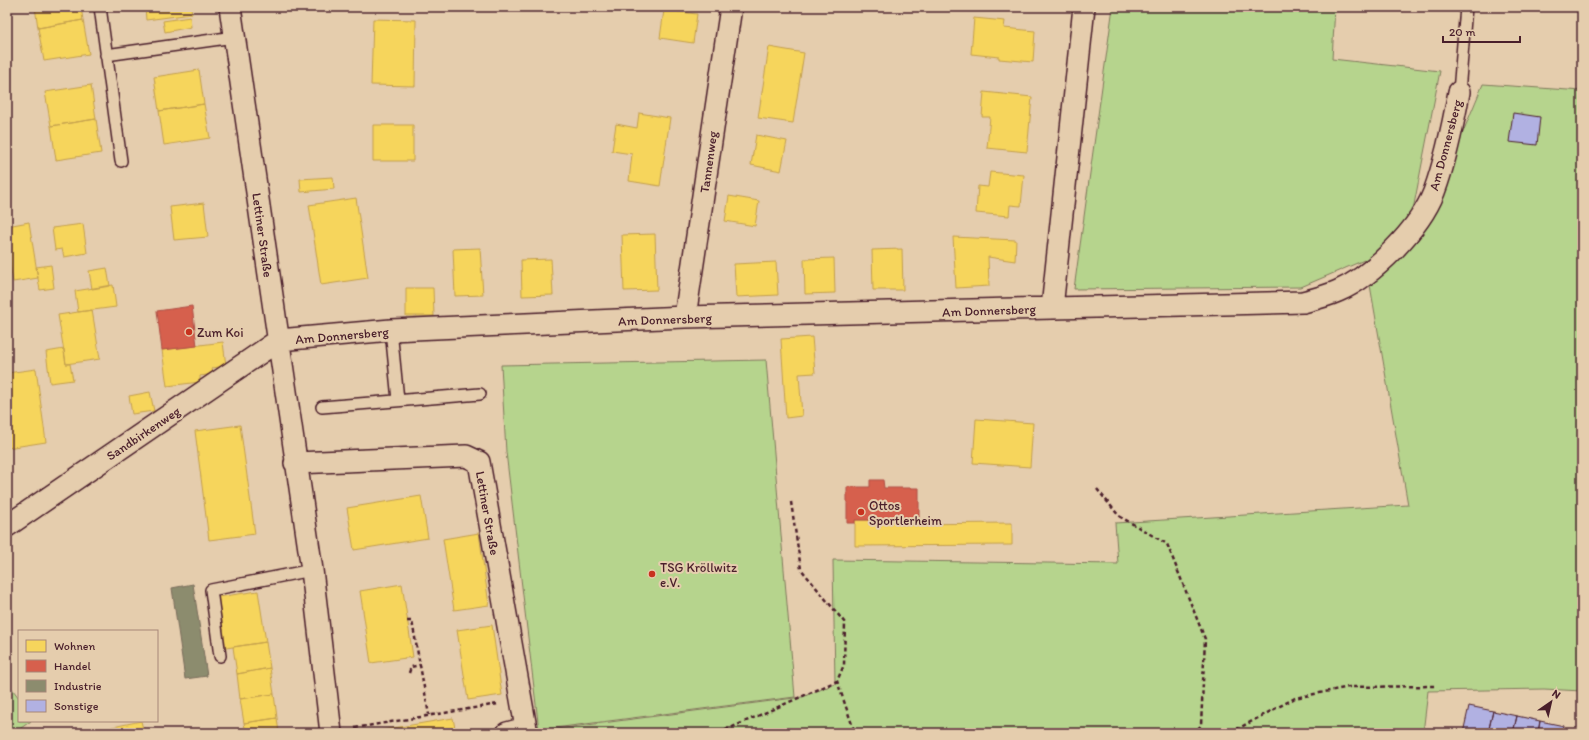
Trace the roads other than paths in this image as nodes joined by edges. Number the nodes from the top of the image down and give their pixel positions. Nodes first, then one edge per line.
1 (100, 7) edge
2 (230, 7) edge
3 (731, 7) edge
4 (1084, 7) edge
5 (1466, 7) edge
6 (234, 37) junction
7 (106, 54) junction
8 (1459, 92) joint
9 (121, 161) dead end
10 (1052, 308) junction
11 (685, 317) junction
12 (391, 330) junction
13 (279, 340) junction
14 (480, 394) dead end
15 (398, 400) junction
16 (322, 407) dead end
17 (295, 463) junction
18 (7, 526) edge
19 (312, 570) junction
20 (220, 656) dead end
21 (331, 732) edge
22 (507, 733) edge

1 - 7 lane
2 - 6 street, Lettiner Straße
3 - 11 street, Tannenweg
4 - 10 street, Am Donnersberg
5 - 8 lane, Am Donnersberg
6 - 7 lane
6 - 13 street, Lettiner Straße
7 - 9 lane
8 - 10 street, Am Donnersberg
10 - 11 street, Am Donnersberg
11 - 12 street, Am Donnersberg
12 - 13 street, Am Donnersberg
12 - 15 lane
13 - 17 street, Lettiner Straße
13 - 18 street, Sandbirkenweg
14 - 15 lane
15 - 16 lane
17 - 19 street, Lettiner Straße
17 - 22 street, Lettiner Straße
19 - 20 lane
19 - 21 street, Lettiner Straße

